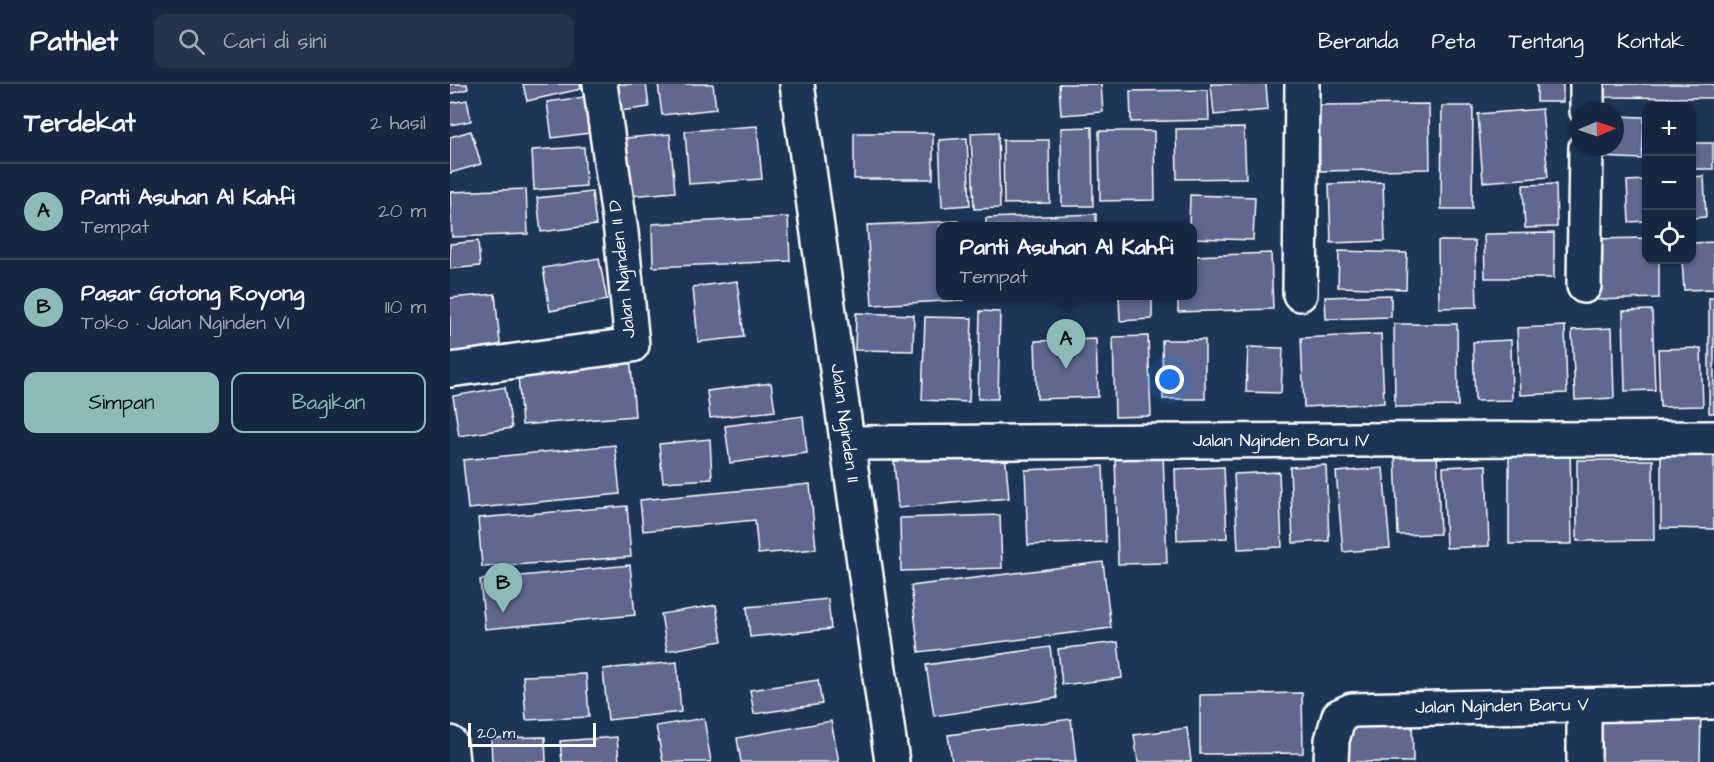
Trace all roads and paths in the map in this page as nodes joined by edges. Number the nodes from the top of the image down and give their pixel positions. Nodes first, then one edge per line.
1 (600, 84) edge
2 (797, 84) edge
3 (1302, 84) edge
4 (1587, 84) edge
5 (1587, 102) edge
6 (1586, 156) edge
7 (1584, 286) dead end
8 (1300, 294) dead end
9 (450, 370) edge
10 (1714, 438) edge
11 (847, 443) junction
12 (1714, 702) edge
13 (1584, 705) junction
14 (450, 743) edge
15 (452, 762) edge
16 (892, 762) edge
17 (1331, 762) edge
18 (1584, 762) edge

1 - 9 street, Jalan Nginden II D
2 - 11 street, Jalan Nginden II
3 - 8 street
4 - 5 street
6 - 7 street
10 - 11 street, Jalan Nginden Baru IV
11 - 16 street, Jalan Nginden II
12 - 13 street, Jalan Nginden Baru V
13 - 17 street, Jalan Nginden Baru V
13 - 18 street
14 - 15 street

